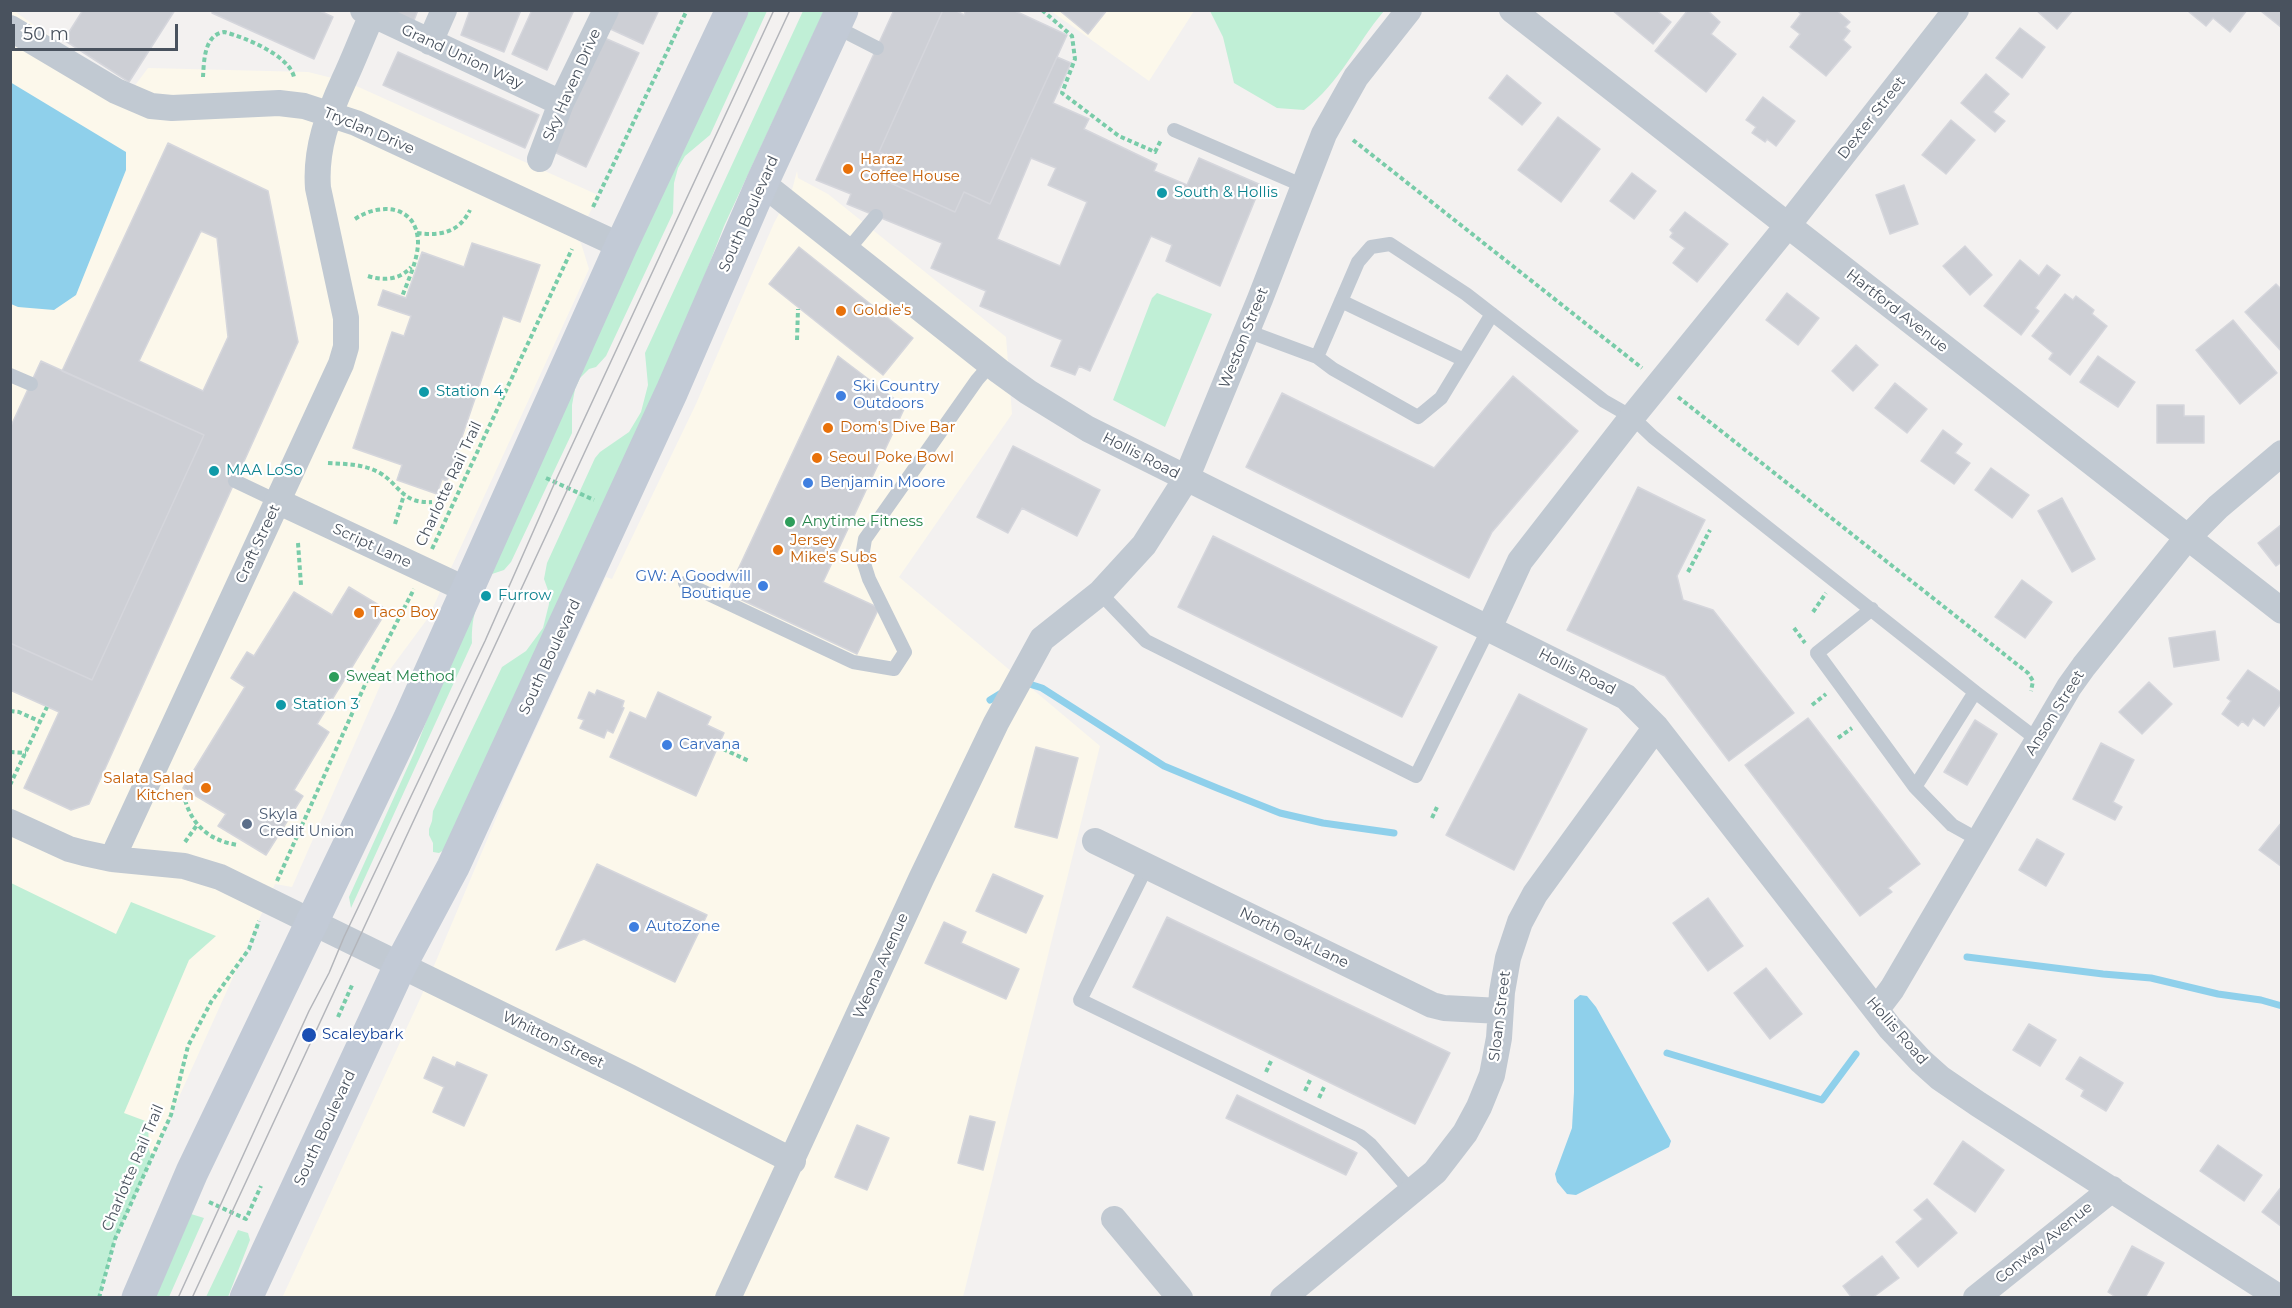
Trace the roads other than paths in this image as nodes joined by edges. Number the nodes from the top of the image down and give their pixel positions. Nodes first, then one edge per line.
1 (444, 10) edge
2 (606, 10) edge
3 (732, 10) edge
4 (1409, 10) edge
5 (1512, 10) edge
6 (1956, 10) edge
7 (368, 13) edge
8 (838, 18) edge
9 (10, 27) edge
10 (430, 42) junction
11 (877, 48) dead end
12 (561, 103) junction
13 (330, 113) junction
14 (1174, 130) road end
15 (540, 159) dead end
16 (762, 183) junction
17 (1304, 186) junction
18 (876, 216) dead end
19 (1788, 225) junction
20 (621, 246) junction
21 (848, 251) junction
22 (1341, 301) junction
23 (1492, 314) junction
24 (1247, 331) junction
25 (1317, 357) junction
26 (1464, 360) junction
27 (990, 365) junction
28 (10, 375) edge
29 (31, 384) dead end
30 (1632, 417) junction
31 (2282, 453) edge
32 (1186, 479) junction
33 (235, 482) dead end
34 (277, 501) junction
35 (2187, 538) junction
36 (685, 583) dead end
37 (467, 590) junction
38 (1100, 593) junction
39 (1872, 609) junction
40 (2282, 611) edge
41 (1490, 628) junction
42 (1042, 639) joint
43 (1975, 692) junction
44 (1656, 727) junction
45 (2038, 740) junction
46 (1915, 787) junction
47 (10, 822) edge
48 (1979, 840) junction
49 (1095, 841) dead end
50 (112, 859) junction
51 (1147, 866) junction
52 (311, 922) junction
53 (400, 966) junction
54 (1876, 1010) junction
55 (1500, 1011) junction
56 (793, 1161) junction
57 (2112, 1188) junction
58 (1411, 1191) junction
59 (1114, 1220) dead end
60 (1300, 1292) edge
61 (138, 1298) edge
62 (246, 1298) edge
63 (728, 1298) edge
64 (1180, 1298) edge
65 (1976, 1298) edge
66 (2280, 1298) edge

1 - 10 street
2 - 12 street, Sky Haven Drive
3 - 20 main road
4 - 17 street, Weston Street
5 - 19 street, Hartford Avenue
6 - 19 street, Dexter Street
7 - 10 street, Grand Union Way
7 - 13 street, Craft Street
8 - 11 lane
8 - 16 main road, South Boulevard
9 - 13 street, Tryclan Drive
10 - 12 street, Grand Union Way
12 - 15 street, Sky Haven Drive
13 - 20 street, Tryclan Drive
13 - 34 street, Craft Street
14 - 17 lane
16 - 21 street, Hollis Road
16 - 53 main road, South Boulevard
17 - 24 street, Weston Street
18 - 21 lane
19 - 30 street, Dexter Street
19 - 35 street, Hartford Avenue
20 - 37 main road
21 - 27 street, Hollis Road
22 - 23 lane
22 - 25 lane
22 - 26 lane
23 - 26 lane
23 - 30 lane
24 - 25 lane
24 - 32 street, Weston Street
25 - 26 lane
27 - 32 street, Hollis Road
27 - 36 lane
28 - 29 lane
30 - 39 lane
30 - 41 street, Dexter Street
31 - 35 street, Anson Street
32 - 38 street, Weston Street
32 - 41 street, Hollis Road
33 - 34 lane
34 - 37 street, Script Lane
34 - 50 street, Craft Street
35 - 40 street, Hartford Avenue
35 - 45 street, Anson Street
37 - 52 main road
38 - 41 lane
38 - 42 street, Weston Street
39 - 43 lane
39 - 46 lane
41 - 44 street, Hollis Road
42 - 56 street, Weona Avenue
43 - 45 lane
43 - 46 lane
44 - 54 street, Hollis Road
44 - 55 street, Sloan Street
45 - 48 street, Anson Street
46 - 48 lane
47 - 50 street, Whitton Street
48 - 54 street, Anson Street
49 - 51 street, North Oak Lane
50 - 52 street, Whitton Street
51 - 55 street, North Oak Lane
51 - 58 lane
52 - 53 street, Whitton Street
52 - 61 main road
53 - 56 street, Whitton Street
53 - 62 main road, South Boulevard
54 - 57 street, Hollis Road
55 - 58 street, Sloan Street
56 - 63 street, Weona Avenue
57 - 65 street, Conway Avenue
57 - 66 street, Hollis Road
58 - 60 street, Sloan Street
59 - 64 street

